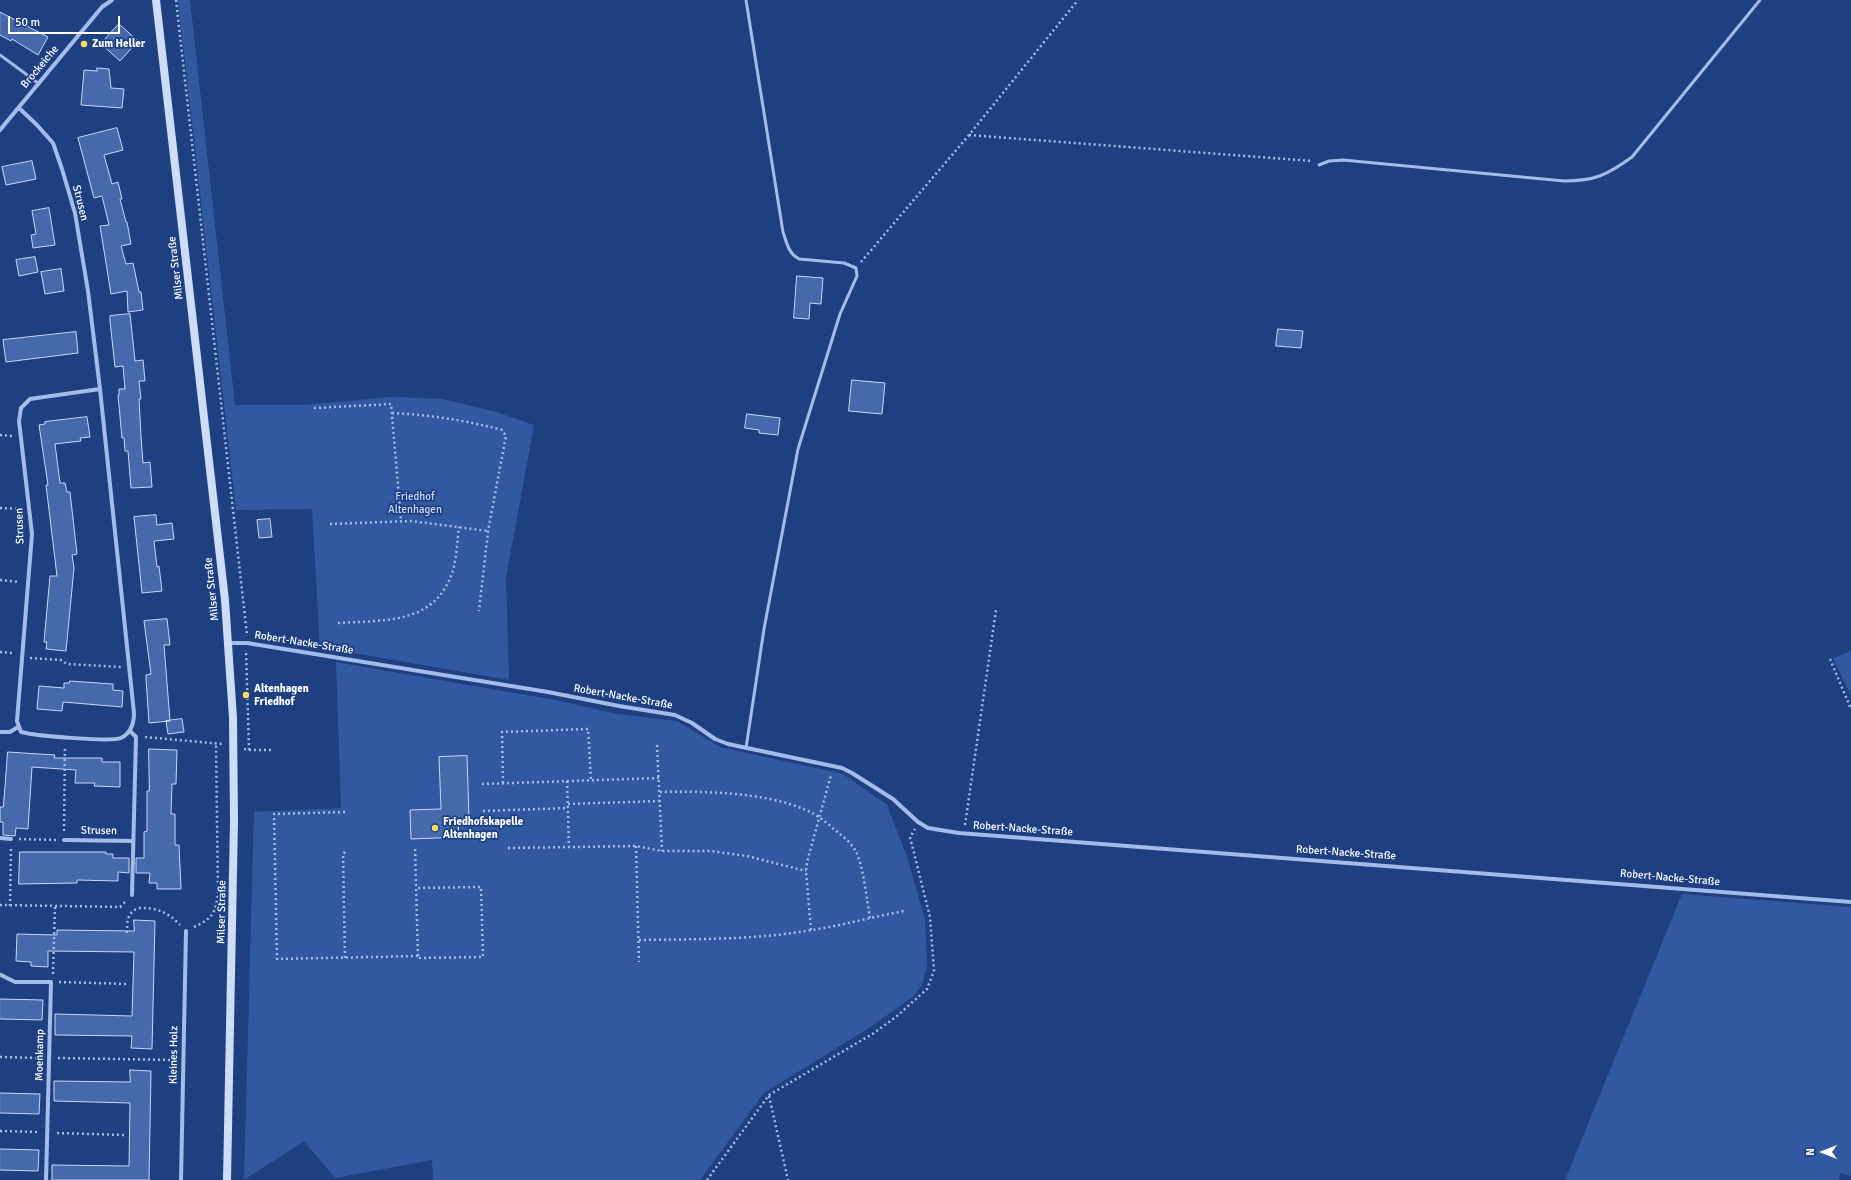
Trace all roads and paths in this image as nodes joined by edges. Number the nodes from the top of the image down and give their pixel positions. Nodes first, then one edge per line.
1 (112, 0) edge
2 (156, 0) edge
3 (176, 0) edge
4 (746, 0) edge
5 (1078, 0) edge
6 (1760, 0) edge
7 (0, 55) edge
8 (38, 83) junction
9 (18, 108) junction
10 (0, 130) edge
11 (969, 135) junction
12 (1318, 165) joint
13 (856, 268) junction
14 (100, 389) junction
15 (314, 408) dead end
16 (392, 414) junction
17 (0, 508) edge
18 (30, 509) junction
19 (401, 520) junction
20 (330, 524) dead end
21 (459, 527) junction
22 (488, 531) junction
23 (0, 580) edge
24 (28, 582) junction
25 (996, 610) dead end
26 (479, 611) dead end
27 (338, 623) dead end
28 (228, 643) junction
29 (247, 643) junction
30 (0, 652) edge
31 (21, 655) junction
32 (1830, 659) dead end
33 (129, 668) junction
34 (1851, 709) edge
35 (18, 727) junction
36 (130, 731) junction
37 (0, 732) edge
38 (66, 737) junction
39 (136, 737) junction
40 (657, 745) dead end
41 (234, 746) junction
42 (746, 748) junction
43 (249, 750) junction
44 (274, 750) dead end
45 (834, 766) junction
46 (659, 778) junction
47 (590, 780) junction
48 (567, 781) junction
49 (503, 783) junction
50 (482, 784) dead end
51 (660, 792) junction
52 (660, 801) junction
53 (568, 806) junction
54 (483, 811) dead end
55 (345, 812) dead end
56 (820, 817) junction
57 (918, 822) junction
58 (964, 833) junction
59 (0, 838) edge
60 (11, 839) junction
61 (64, 840) junction
62 (133, 841) junction
63 (636, 846) junction
64 (569, 847) junction
65 (508, 848) dead end
66 (415, 849) dead end
67 (346, 851) dead end
68 (662, 851) junction
69 (806, 871) junction
70 (416, 888) junction
71 (132, 896) joint
72 (1851, 902) edge
73 (0, 905) edge
74 (10, 906) junction
75 (55, 906) junction
76 (904, 911) dead end
77 (870, 918) junction
78 (811, 930) junction
79 (186, 931) junction
80 (127, 933) dead end
81 (639, 940) junction
82 (418, 956) junction
83 (345, 958) junction
84 (639, 962) dead end
85 (1, 975) dead end
86 (51, 982) junction
87 (128, 984) dead end
88 (0, 1057) edge
89 (49, 1058) junction
90 (183, 1061) junction
91 (769, 1095) junction
92 (0, 1131) edge
93 (48, 1133) junction
94 (124, 1135) dead end
95 (46, 1180) edge
96 (181, 1180) edge
97 (227, 1180) edge
98 (707, 1180) edge
99 (788, 1180) edge

1 - 8 street, Brockeiche
2 - 28 main road, Milser Straße
3 - 29 path
4 - 13 lane
5 - 11 path
6 - 12 lane
7 - 8 lane
8 - 9 street, Brockeiche
9 - 10 street, Brockeiche
9 - 14 street, Strusen
11 - 12 path
11 - 13 path
13 - 42 lane
14 - 18 street, Strusen
14 - 33 street, Strusen
15 - 16 path
16 - 19 path
16 - 22 path
17 - 18 path
18 - 24 street, Strusen
19 - 20 path
19 - 21 path
21 - 22 path
21 - 27 path
22 - 26 path
23 - 24 path
24 - 31 street, Strusen
25 - 58 path
28 - 29 street, Robert-Nacke-Straße
28 - 41 main road, Milser Straße
29 - 42 street, Robert-Nacke-Straße
29 - 43 path
30 - 31 path
31 - 33 path
31 - 35 street, Strusen
32 - 34 path
33 - 36 street, Strusen
35 - 37 street
35 - 38 street
36 - 38 street
36 - 39 street
38 - 61 path
39 - 62 street, Strusen
39 - 79 path
40 - 46 path
41 - 43 path
41 - 97 main road, Milser Straße
42 - 45 street, Robert-Nacke-Straße
43 - 44 path
45 - 56 path
45 - 57 street, Robert-Nacke-Straße
46 - 47 path
46 - 51 path
47 - 48 path
47 - 49 path
48 - 49 path
48 - 53 path
49 - 50 path
51 - 52 path
51 - 56 path
52 - 53 path
52 - 68 path
53 - 54 path
53 - 64 path
55 - 83 path
56 - 69 path
56 - 77 path
57 - 58 street, Robert-Nacke-Straße
57 - 91 path
58 - 72 street, Robert-Nacke-Straße
59 - 60 street
60 - 61 path
60 - 74 path
61 - 62 street, Strusen
62 - 71 street, Strusen
63 - 64 path
63 - 68 path
63 - 81 path
64 - 65 path
66 - 70 path
67 - 83 path
68 - 69 path
69 - 78 path
70 - 82 path
70 - 82 path
71 - 75 path
73 - 74 path
74 - 75 path
75 - 86 path
76 - 77 path
77 - 78 path
78 - 81 path
79 - 80 path
79 - 90 street, Kleines Holz
81 - 84 path
82 - 83 path
85 - 86 street
86 - 87 path
86 - 89 street, Moenkamp
88 - 89 path
89 - 90 path
89 - 93 street, Moenkamp
90 - 96 street, Kleines Holz
91 - 98 path
91 - 99 path
92 - 93 path
93 - 94 path
93 - 95 street, Moenkamp

